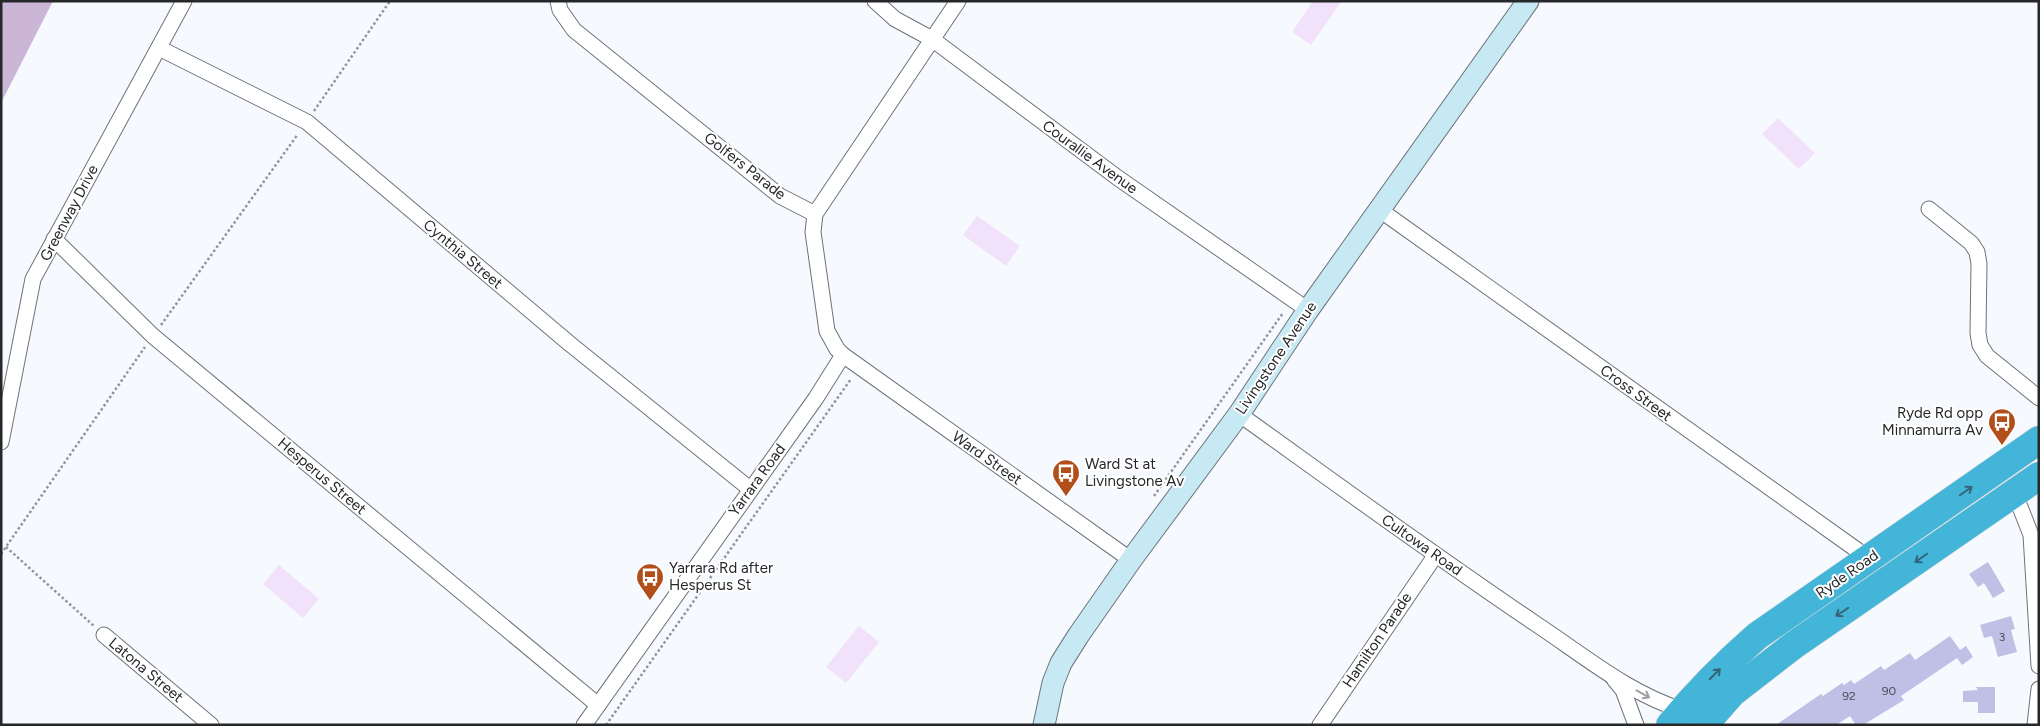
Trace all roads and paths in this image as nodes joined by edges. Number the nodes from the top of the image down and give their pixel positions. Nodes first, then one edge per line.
1 (184, 1) edge
2 (390, 1) edge
3 (558, 1) edge
4 (875, 1) edge
5 (958, 1) edge
6 (1528, 1) edge
7 (932, 39) junction
8 (158, 48) junction
9 (307, 122) junction
10 (1928, 209) dead end
11 (1380, 210) junction
12 (815, 214) junction
13 (54, 239) junction
14 (1308, 310) junction
15 (1284, 312) dead end
16 (153, 336) junction
17 (843, 355) junction
18 (852, 378) dead end
19 (2039, 398) edge
20 (1239, 414) junction
21 (2039, 440) edge
22 (1, 442) edge
23 (1999, 468) junction
24 (2039, 476) edge
25 (750, 489) junction
26 (2016, 492) junction
27 (1154, 496) dead end
28 (6, 547) junction
29 (1, 554) edge
30 (1435, 556) junction
31 (1867, 559) junction
32 (1131, 560) junction
33 (1882, 584) junction
34 (104, 635) joint
35 (2039, 666) edge
36 (1608, 672) junction
37 (2039, 689) edge
38 (598, 705) junction
39 (1685, 720) edge
40 (211, 725) edge
41 (584, 725) edge
42 (606, 725) edge
43 (1044, 725) edge
44 (1320, 725) edge
45 (1636, 725) edge
46 (2035, 725) edge

1 - 8 street, Greenway Drive
2 - 9 path
3 - 12 street, Golfers Parade
4 - 7 street, Courallie Avenue
5 - 7 street
6 - 11 street, Livingstone Avenue
7 - 12 street
7 - 14 street, Courallie Avenue
8 - 9 street, Cynthia Street
8 - 13 street, Greenway Drive
9 - 16 path
9 - 25 street, Cynthia Street
10 - 19 street
11 - 14 street, Livingstone Avenue
11 - 31 street, Cross Street
12 - 17 street
13 - 16 street, Hesperus Street
13 - 22 street, Greenway Drive
14 - 20 street, Livingstone Avenue
15 - 27 path
16 - 28 path
16 - 38 street, Hesperus Street
17 - 25 street, Yarrara Road
17 - 32 street, Ward Street
18 - 42 path
20 - 30 street, Cultowa Road
20 - 32 street, Livingstone Avenue
21 - 23 highway, Ryde Road
23 - 26 street
31 -> 23 highway, Ryde Road
24 - 26 highway, Ryde Road
25 - 38 street, Yarrara Road
26 -> 33 highway, Ryde Road
26 - 35 street
28 - 29 path
28 - 34 path
30 - 36 street, Cultowa Road
30 - 44 street, Hamilton Parade
31 - 33 street, Cross Street
39 -> 31 highway, Ryde Road
32 - 43 street, Livingstone Avenue
33 -> 39 highway, Ryde Road
34 - 40 street, Latona Street
36 -> 39 street, Cultowa Road
36 - 45 street, Cultowa Road
37 - 46 street
38 - 41 street, Yarrara Road

